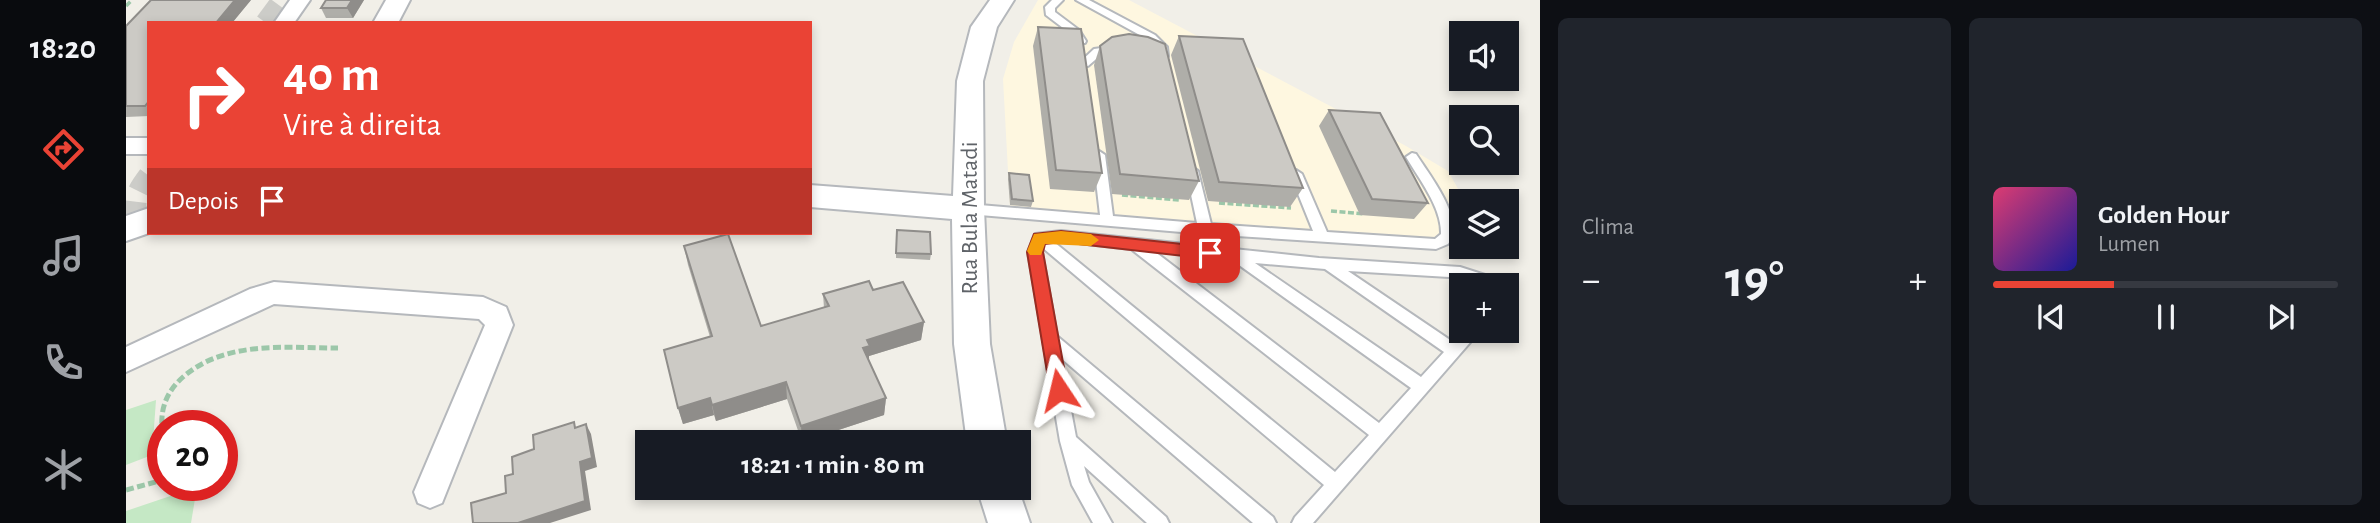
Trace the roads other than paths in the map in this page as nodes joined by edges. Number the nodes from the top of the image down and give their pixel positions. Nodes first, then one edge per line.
1 (300, 0) edge
2 (398, 0) edge
3 (1002, 0) edge
4 (1058, 0) edge
5 (1081, 0) edge
6 (285, 21) edge
7 (386, 21) edge
8 (1130, 49) edge
9 (1146, 51) edge
10 (126, 135) edge
11 (147, 135) edge
12 (1097, 140) edge
13 (126, 146) edge
14 (147, 146) edge
15 (1412, 157) dead end
16 (1190, 162) edge
17 (1291, 162) edge
18 (812, 196) edge
19 (968, 209) junction
20 (1107, 219) junction
21 (147, 221) edge
22 (126, 229) edge
23 (1205, 229) junction
24 (1322, 237) junction
25 (1040, 238) junction
26 (1135, 244) junction
27 (1236, 256) junction
28 (1330, 266) junction
29 (1460, 273) edge
30 (1050, 339) junction
31 (1461, 343) edge
32 (1454, 351) junction
33 (126, 360) edge
34 (1422, 387) junction
35 (985, 430) edge
36 (1381, 434) junction
37 (1068, 441) junction
38 (1336, 484) junction
39 (430, 492) dead end
40 (1001, 500) edge
41 (1009, 523) edge
42 (1102, 523) edge
43 (1160, 523) edge
44 (1267, 523) edge
45 (1301, 523) edge

1 - 6 street
2 - 7 street
3 - 19 street, Rua Bula Matadi
4 - 8 lane
5 - 9 lane
10 - 11 street
12 - 20 lane
13 - 14 street
15 - 24 lane
16 - 23 lane
17 - 24 lane
18 - 19 street
19 - 20 lane
19 - 35 street, Rua Bula Matadi
20 - 23 lane
21 - 22 street
23 - 24 lane
25 - 26 lane
25 - 30 lane
25 - 38 lane
26 - 27 lane
26 - 36 lane
27 - 28 lane
27 - 34 lane
28 - 29 lane
28 - 32 lane
30 - 37 lane
30 - 44 lane
31 - 32 lane
32 - 34 lane
33 - 39 street
34 - 36 lane
36 - 38 lane
37 - 42 lane
37 - 43 lane
38 - 45 lane
40 - 41 street

